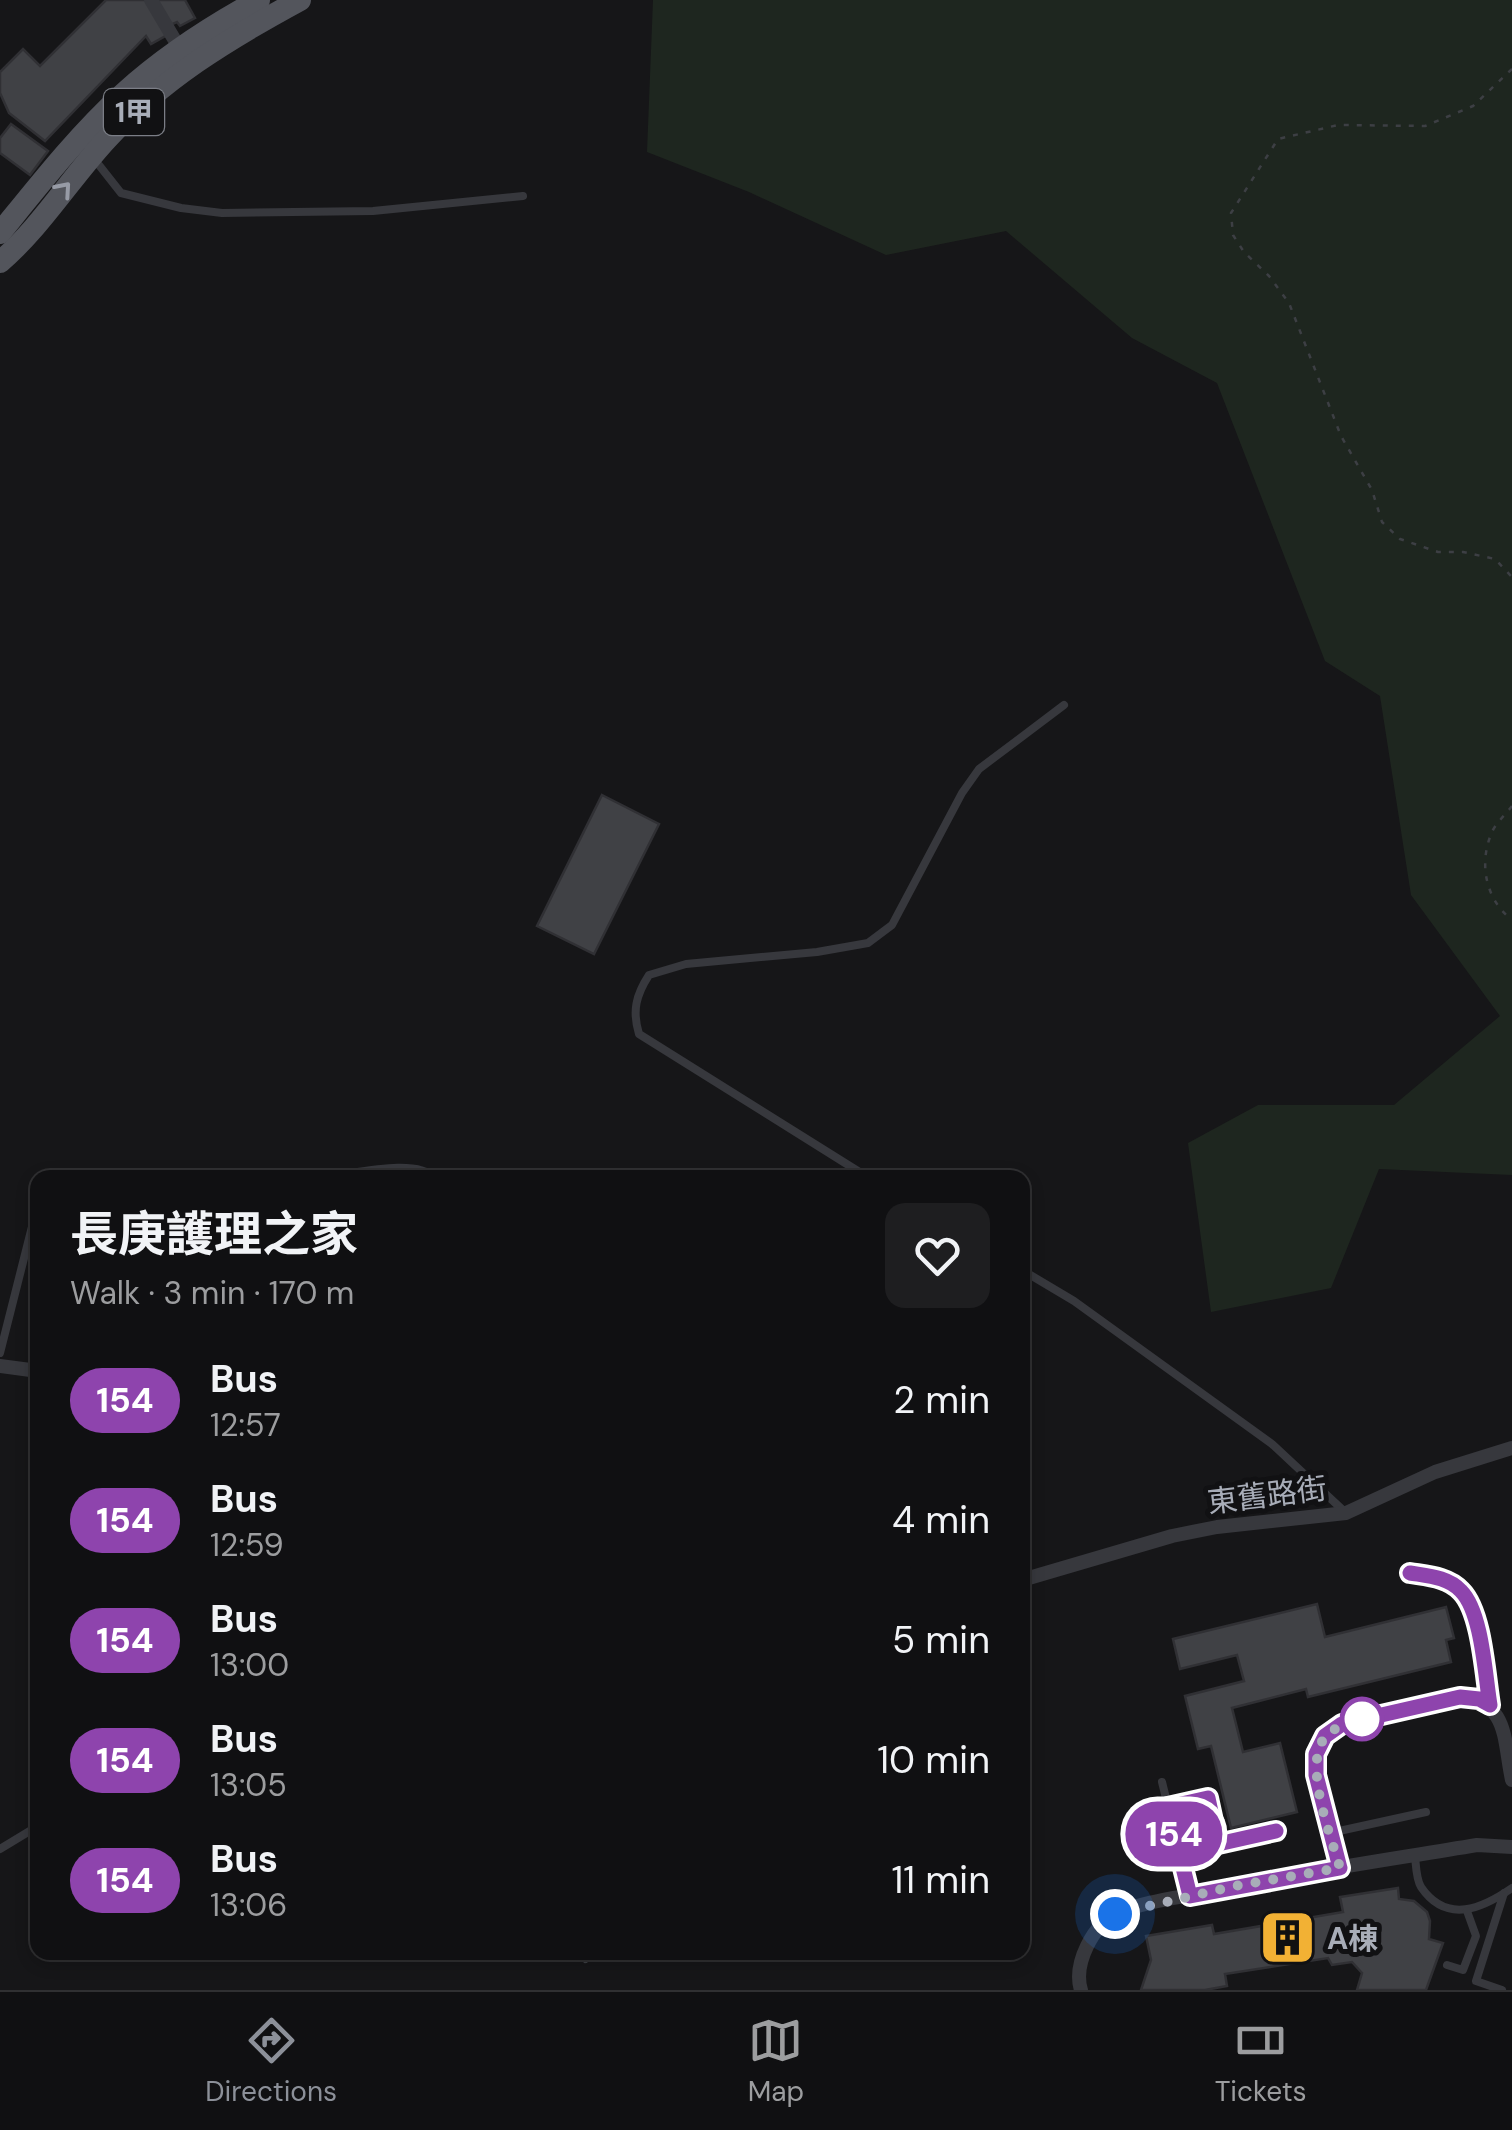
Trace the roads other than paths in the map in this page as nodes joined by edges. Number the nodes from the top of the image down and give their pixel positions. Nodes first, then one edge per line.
1 (152, 0) edge
2 (259, 0) edge
3 (300, 0) edge
4 (180, 49) junction
5 (92, 156) junction
6 (523, 196) dead end
7 (0, 234) edge
8 (0, 262) edge
9 (1064, 705) dead end
10 (382, 1170) edge
11 (422, 1170) edge
12 (856, 1170) edge
13 (30, 1235) edge
14 (1030, 1275) edge
15 (0, 1353) edge
16 (0, 1366) edge
17 (30, 1370) edge
18 (1512, 1448) edge
19 (1346, 1513) junction
20 (1410, 1573) dead end
21 (1030, 1578) edge
22 (1490, 1705) junction
23 (1512, 1780) edge
24 (1162, 1782) dead end
25 (1168, 1807) junction
26 (1426, 1812) dead end
27 (30, 1831) edge
28 (1276, 1831) dead end
29 (1330, 1833) junction
30 (1512, 1847) edge
31 (0, 1849) edge
32 (1415, 1856) junction
33 (1340, 1868) junction
34 (1508, 1890) edge
35 (1190, 1896) junction
36 (1467, 1911) junction
37 (1447, 1965) dead end
38 (1081, 1990) edge
39 (1502, 1990) edge

1 - 4 street
2 - 4 main road, 1甲
3 - 5 main road, 1甲
4 - 7 main road, 1甲
5 - 6 lane
8 -> 5 main road, 1甲
9 - 12 lane
10 - 11 lane
13 - 15 lane
14 - 19 lane
16 - 17 street
18 - 19 street, 東舊路街
19 - 21 street, 東舊路街
20 - 22 lane
22 - 23 street
22 - 29 street
24 - 25 lane
25 - 28 lane
25 - 35 lane
26 - 29 lane
27 - 31 lane
29 - 33 street
30 - 32 street
32 - 33 street
32 - 36 lane
33 - 35 street
34 - 36 lane
34 - 39 lane
35 - 38 street
36 - 37 lane

